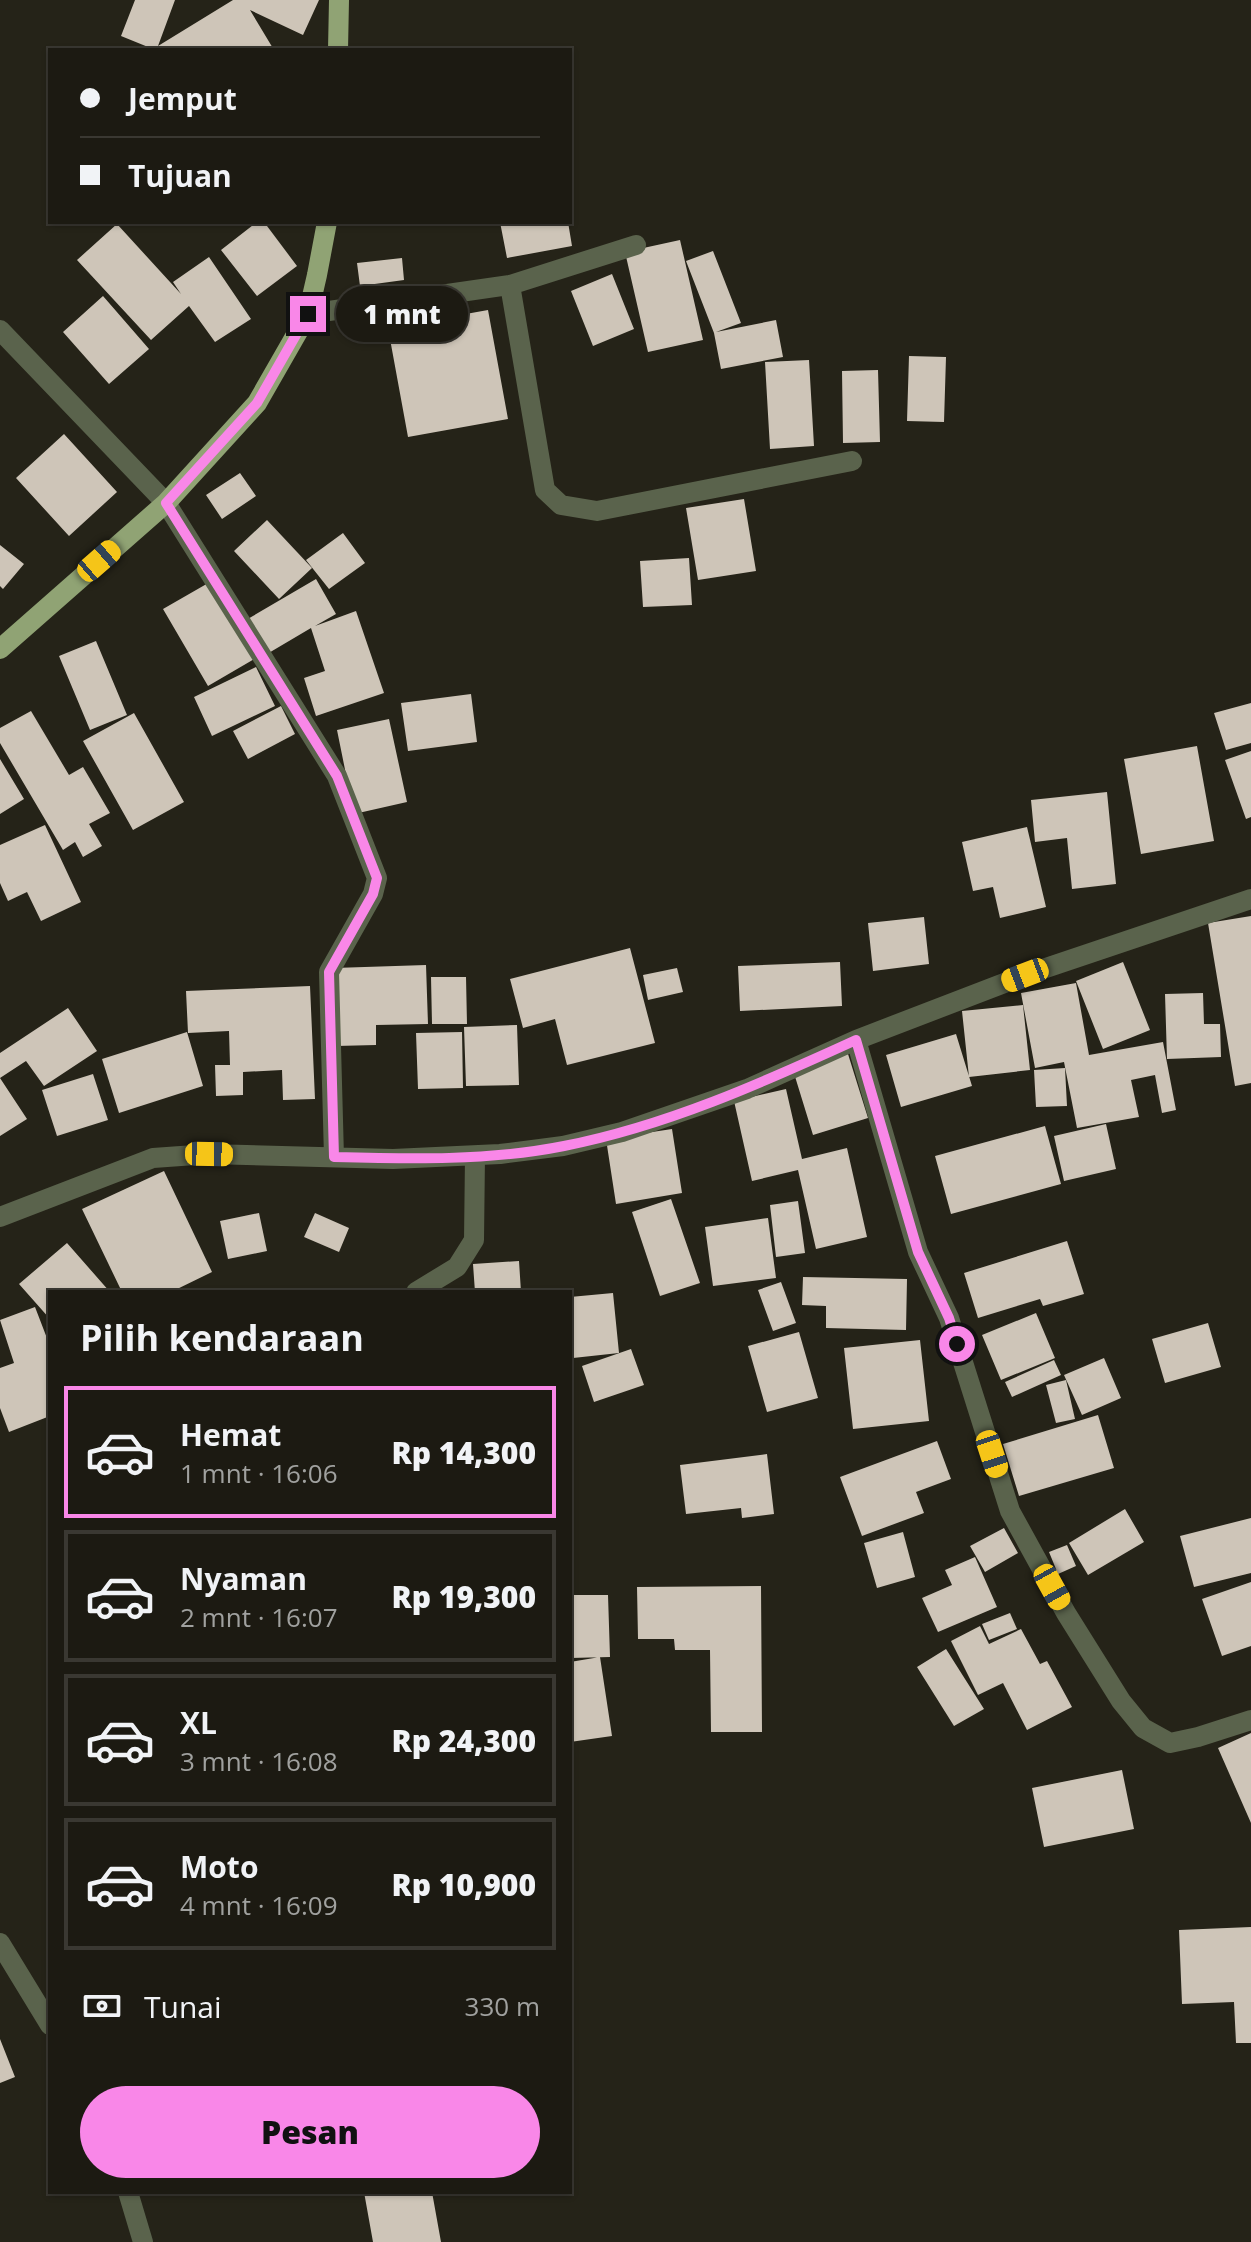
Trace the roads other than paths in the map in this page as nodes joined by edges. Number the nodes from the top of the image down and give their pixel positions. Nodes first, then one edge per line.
1 (339, 0) edge
2 (338, 48) edge
3 (327, 224) edge
4 (636, 245) dead end
5 (510, 285) junction
6 (308, 314) junction
7 (0, 330) edge
8 (852, 461) dead end
9 (166, 503) junction
10 (0, 649) edge
11 (1251, 899) edge
12 (856, 1040) junction
13 (475, 1156) junction
14 (334, 1157) junction
15 (0, 1217) edge
16 (419, 1290) edge
17 (1251, 1720) edge
18 (0, 1943) edge
19 (48, 2022) edge
20 (129, 2194) edge
21 (143, 2242) edge

1 - 2 main road
3 - 6 main road
4 - 5 street
5 - 6 street
5 - 8 street
6 - 9 main road
7 - 9 street
9 - 10 main road
9 - 14 street
11 - 12 street
12 - 13 street
12 - 17 street
13 - 14 street
13 - 16 street
14 - 15 street
18 - 19 street
20 - 21 street

